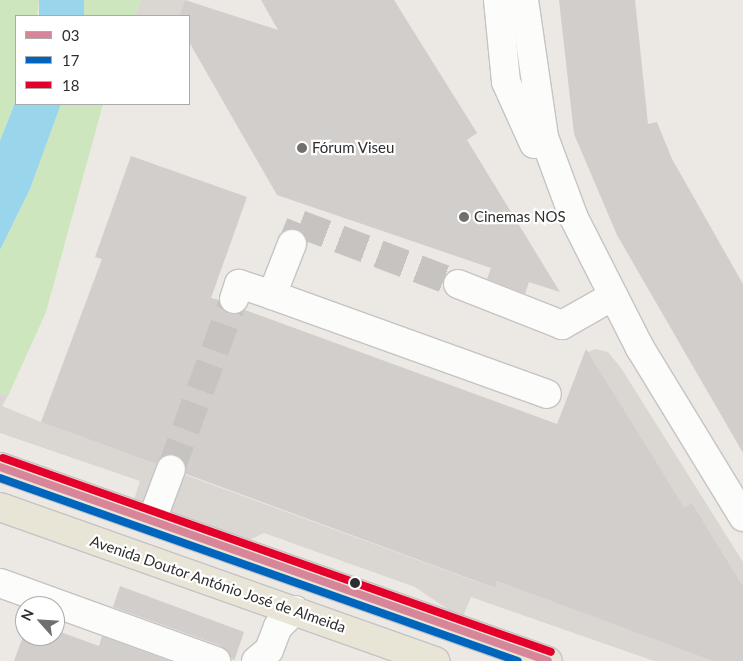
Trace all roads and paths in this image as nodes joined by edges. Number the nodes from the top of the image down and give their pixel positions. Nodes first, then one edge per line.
1 (498, 0) edge
2 (524, 0) edge
3 (574, 218) junction
4 (292, 244) tunnel mouth
5 (458, 284) tunnel mouth
6 (272, 295) junction
7 (613, 296) junction
8 (234, 299) tunnel mouth
9 (547, 394) dead end
10 (0, 467) edge
11 (170, 468) tunnel mouth
12 (0, 482) edge
13 (0, 507) edge
14 (112, 507) junction
15 (743, 517) edge
16 (152, 520) junction
17 (0, 583) edge
18 (295, 610) junction
19 (216, 661) edge
20 (256, 661) edge
21 (436, 661) edge
22 (548, 661) edge

1 - 3 street
2 - 3 street
3 - 7 street
4 - 6 street
5 - 7 street
6 - 8 street
6 - 9 street
7 - 15 street
10 - 14 main road
11 - 16 street
12 - 14 main road
13 - 18 main road, Avenida Doutor António José de Almeida
14 - 16 main road
16 - 22 main road
17 - 19 street
18 - 20 street
18 - 21 main road, Avenida Doutor António José de Almeida

